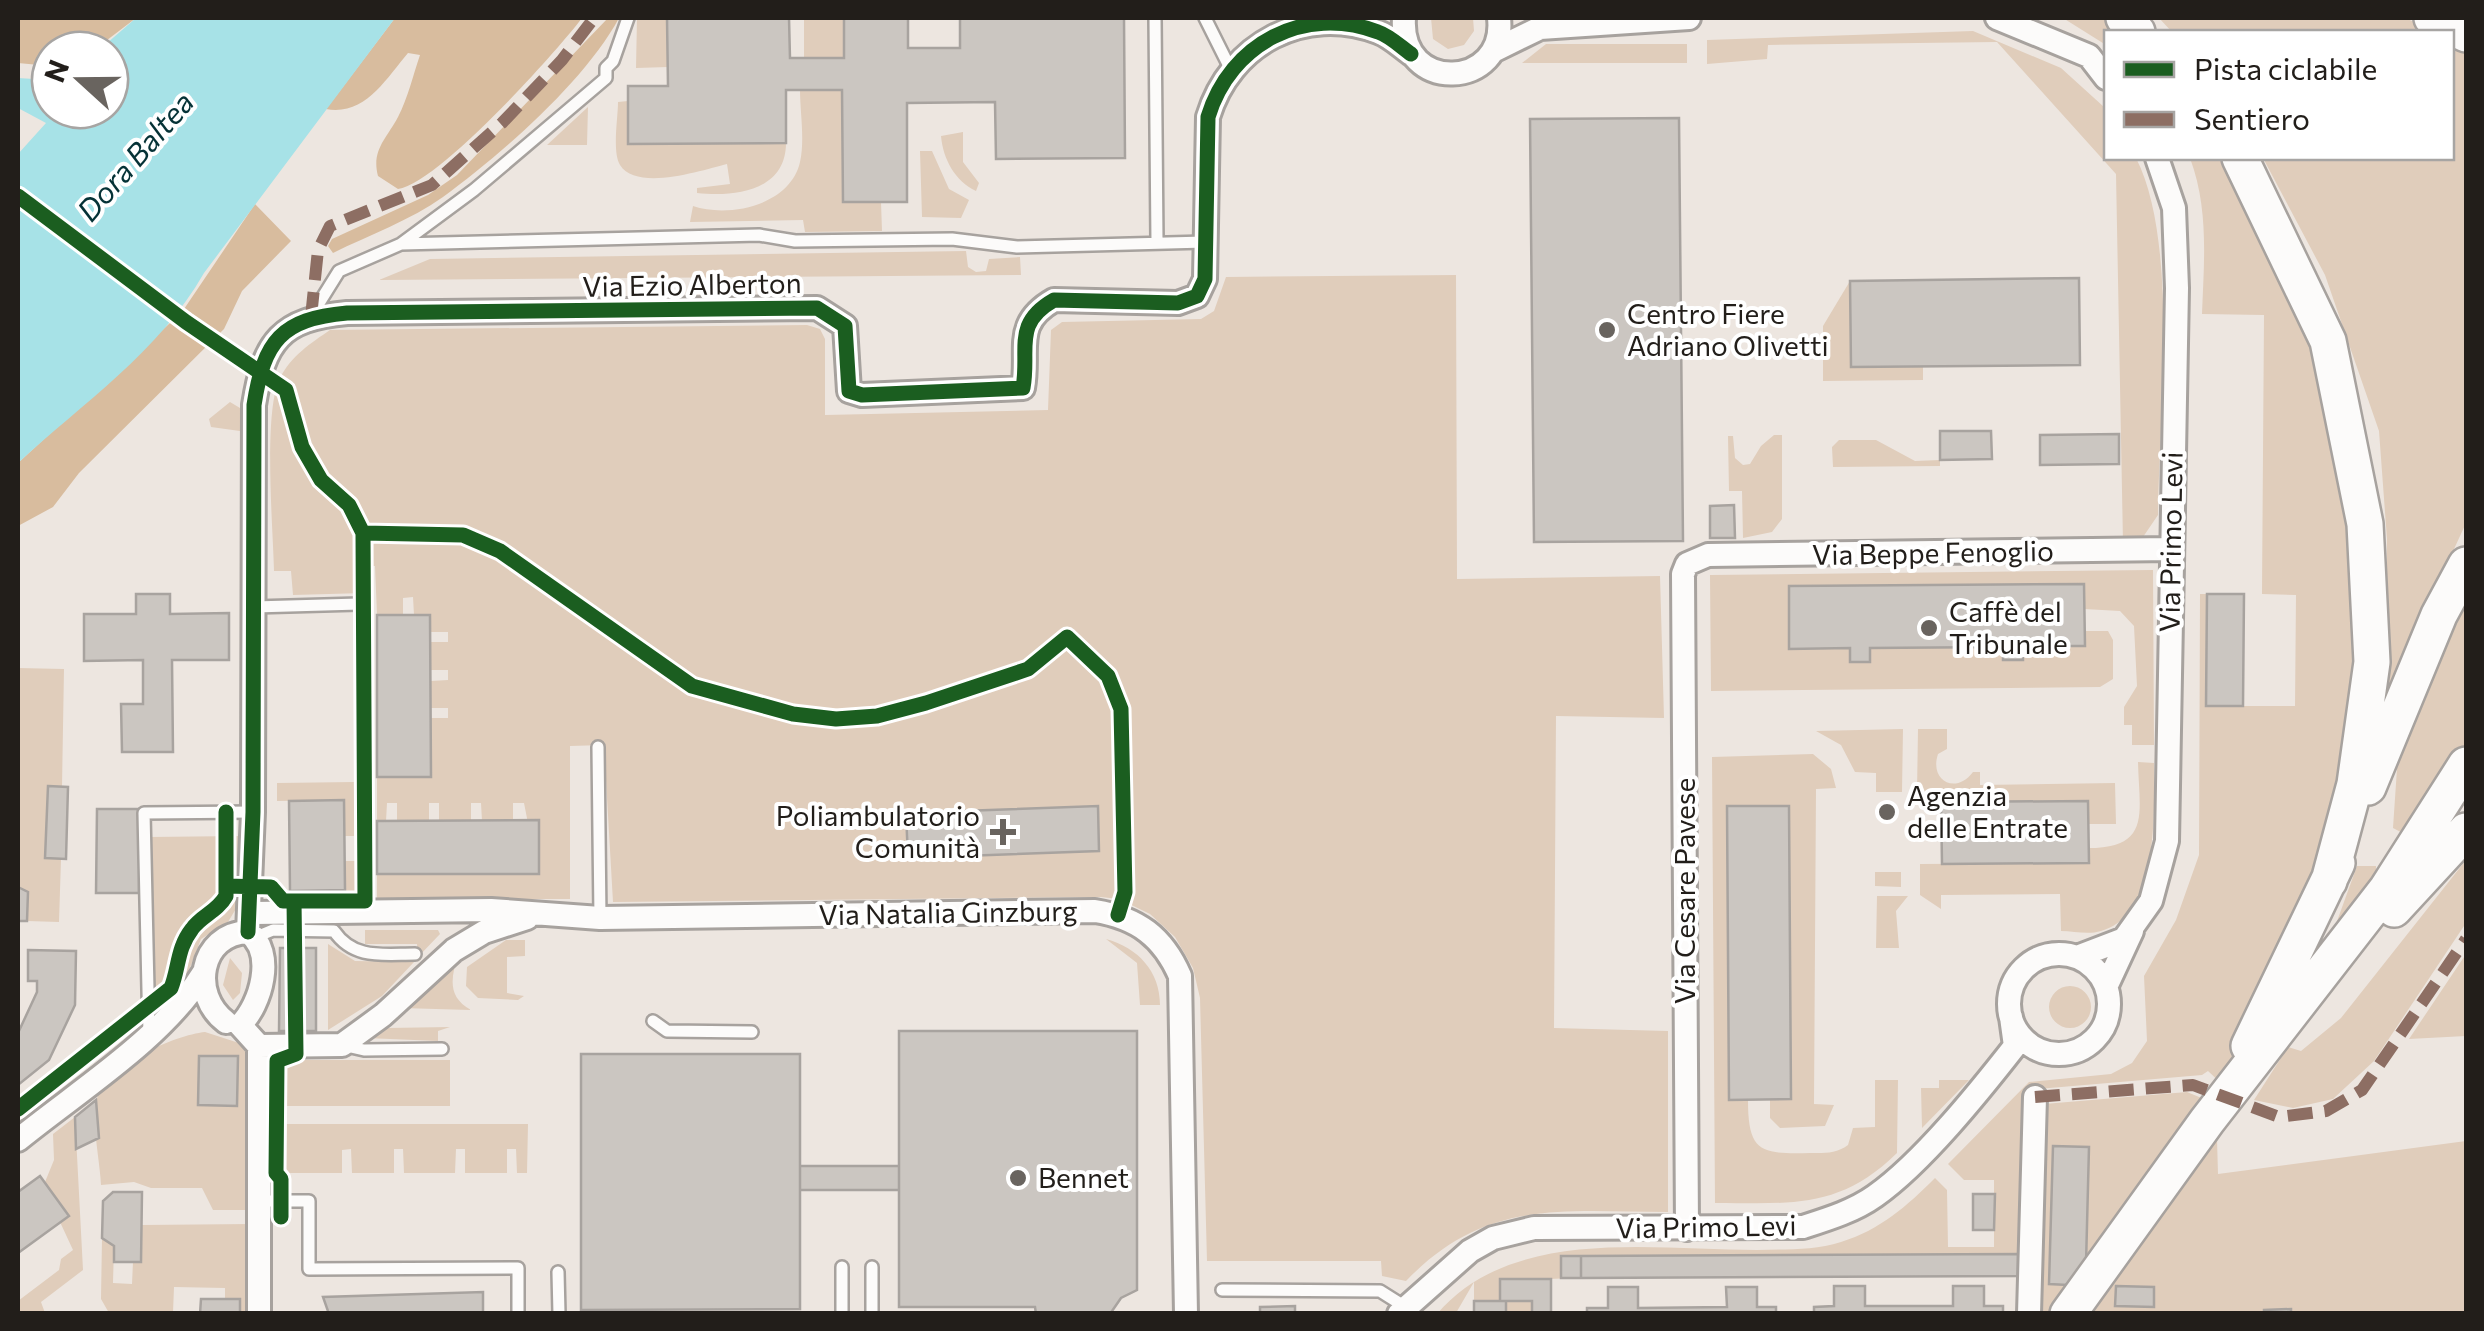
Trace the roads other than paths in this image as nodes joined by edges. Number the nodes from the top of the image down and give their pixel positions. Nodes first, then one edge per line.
1 (628, 18) edge
2 (1155, 18) edge
3 (1205, 18) edge
4 (1404, 18) edge
5 (1499, 18) edge
6 (1519, 18) edge
7 (1689, 18) edge
8 (1997, 18) edge
9 (2432, 18) edge
10 (1357, 21) edge
11 (1557, 25) junction
12 (2466, 34) edge
13 (1493, 51) junction
14 (1411, 54) junction
15 (1231, 70) junction
16 (2104, 75) edge
17 (2158, 160) edge
18 (2241, 160) edge
19 (1157, 242) junction
20 (1206, 242) junction
21 (401, 244) junction
22 (310, 316) junction
23 (2172, 550) junction
24 (1694, 557) joint
25 (2466, 565) edge
26 (358, 604) dead end
27 (254, 607) junction
28 (598, 747) dead end
29 (2466, 765) edge
30 (253, 812) junction
31 (2466, 831) edge
32 (2329, 881) junction
33 (530, 916) junction
34 (600, 918) junction
35 (2137, 922) junction
36 (252, 927) junction
37 (415, 954) dead end
38 (2077, 957) junction
39 (204, 972) junction
40 (2106, 986) junction
41 (2011, 1018) junction
42 (653, 1021) dead end
43 (233, 1024) junction
44 (2284, 1026) junction
45 (752, 1032) dead end
46 (150, 1037) junction
47 (342, 1045) junction
48 (259, 1046) junction
49 (442, 1050) dead end
50 (2040, 1050) junction
51 (2249, 1062) junction
52 (1987, 1082) junction
53 (2035, 1097) dead end
54 (18, 1140) edge
55 (259, 1201) junction
56 (1686, 1229) junction
57 (842, 1267) dead end
58 (872, 1267) dead end
59 (309, 1269) junction
60 (558, 1272) dead end
61 (310, 1284) dead end
62 (1222, 1290) dead end
63 (1403, 1310) edge
64 (259, 1314) edge
65 (518, 1314) edge
66 (559, 1314) edge
67 (842, 1314) edge
68 (872, 1314) edge
69 (1186, 1314) edge
70 (2029, 1314) edge
71 (2068, 1314) edge

1 - 21 lane
2 - 19 lane
3 - 15 lane
4 - 14 street
5 - 13 street
6 - 11 street
7 - 11 street
8 - 16 street
9 - 12 main road
10 - 14 street, Via Ezio Alberton
10 - 15 street, Via Ezio Alberton
11 - 13 street
13 - 14 street, Via Ezio Alberton
15 - 20 street, Via Ezio Alberton
17 - 23 street, Via Primo Levi
18 - 32 main road
19 - 20 lane
19 - 21 lane
20 - 22 street, Via Ezio Alberton
21 - 22 lane
22 - 27 street
23 - 24 street, Via Beppe Fenoglio
23 - 35 street, Via Primo Levi
24 - 56 street, Via Cesare Pavese
25 - 32 main road
26 - 27 lane
27 - 30 street
28 - 34 lane
29 - 44 main road
30 - 36 street
30 - 46 lane
31 - 44 main road
32 - 51 main road
33 - 34 street, Via Natalia Ginzburg
33 - 36 street, Via Natalia Ginzburg
33 - 47 street, Via Natalia Ginzburg
34 - 69 street, Via Natalia Ginzburg
35 - 38 street, Via Primo Levi
35 - 40 street, Via Primo Levi
36 - 37 lane
36 - 39 street
36 - 43 street
38 - 40 street
38 - 41 street
39 - 43 street
39 - 46 street
40 - 50 street
41 - 50 street
41 - 52 street, Via Primo Levi
42 - 45 lane
43 - 46 street
43 - 48 street
44 - 51 main road
46 - 54 street
47 - 48 street
47 - 49 lane
48 - 55 street
50 - 52 street, Via Primo Levi
51 - 71 main road
52 - 56 street, Via Primo Levi
53 - 70 street
55 - 59 lane
55 - 64 street
56 - 63 street, Via Primo Levi
57 - 67 lane
58 - 68 lane
59 - 61 lane
59 - 65 lane
60 - 66 lane
62 - 63 lane

